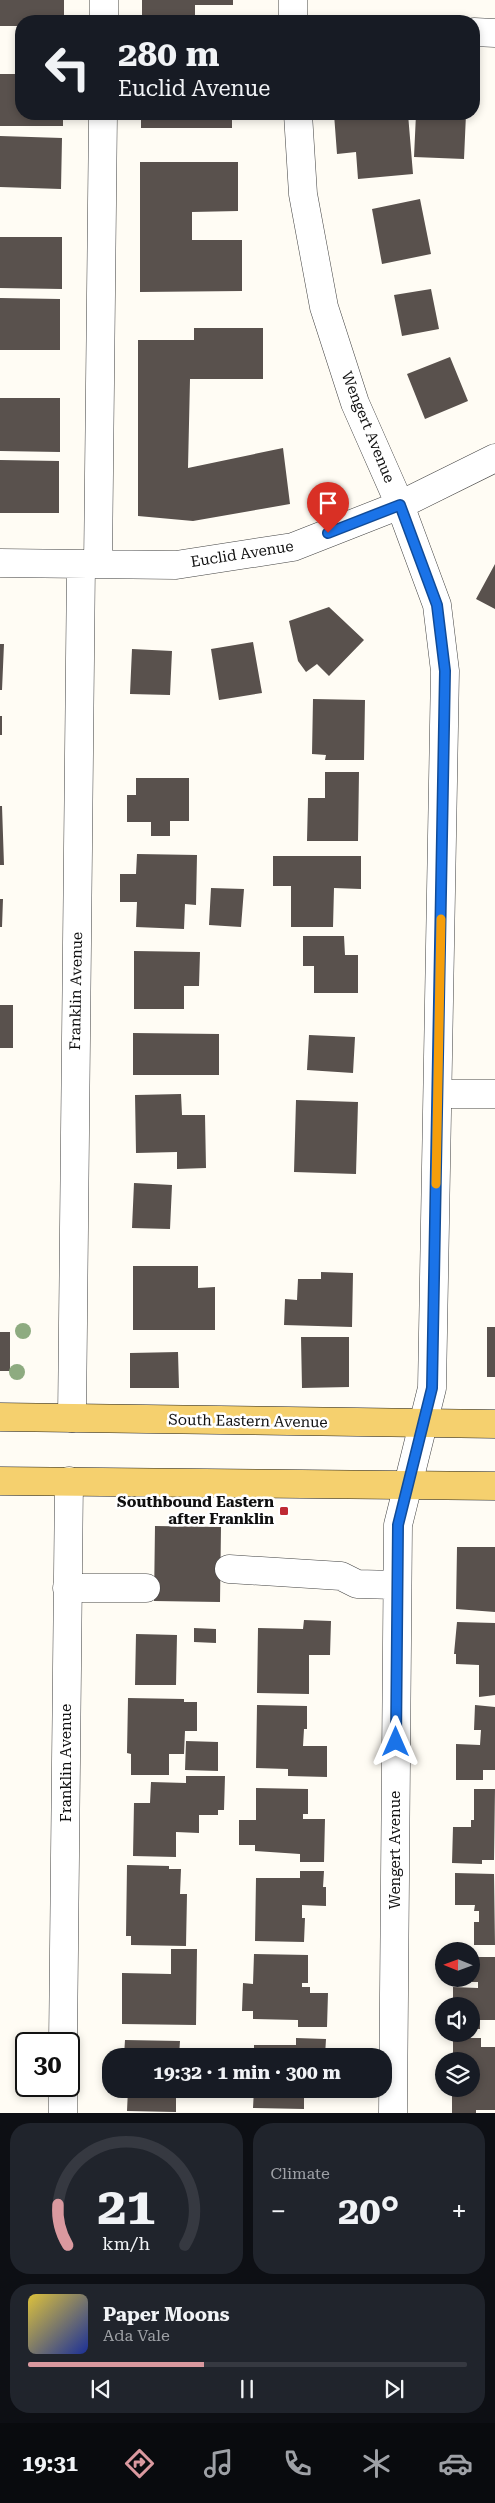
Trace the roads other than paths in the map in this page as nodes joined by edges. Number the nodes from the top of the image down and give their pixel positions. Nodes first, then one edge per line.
1 (104, 0) edge
2 (293, 0) edge
3 (104, 15) edge
4 (293, 15) edge
5 (480, 32) edge
6 (495, 33) edge
7 (103, 120) edge
8 (298, 120) edge
9 (495, 458) edge
10 (400, 505) junction
11 (0, 563) edge
12 (89, 564) junction
13 (438, 1094) junction
14 (495, 1094) edge
15 (0, 1417) edge
16 (72, 1418) junction
17 (422, 1424) junction
18 (495, 1424) edge
19 (0, 1481) edge
20 (68, 1481) junction
21 (407, 1486) junction
22 (495, 1486) edge
23 (229, 1570) dead end
24 (397, 1585) junction
25 (67, 1588) junction
26 (146, 1588) dead end
27 (63, 2032) edge
28 (63, 2097) edge
29 (63, 2113) edge
30 (393, 2113) edge

1 - 3 street
2 - 4 street
5 - 6 street
7 - 12 street, Franklin Avenue
8 - 10 street, Wengert Avenue
9 - 10 street, Euclid Avenue
10 - 12 street, Euclid Avenue
10 - 13 street, Wengert Avenue
11 - 12 street, Euclid Avenue
12 - 16 street, Franklin Avenue
13 - 14 street
13 - 17 street, Wengert Avenue
15 - 16 main road, South Eastern Avenue
16 - 17 main road, South Eastern Avenue
17 - 18 main road, South Eastern Avenue
17 - 21 street, Wengert Avenue
19 - 20 main road
20 - 21 main road
20 - 25 street, Franklin Avenue
21 - 22 main road
21 - 24 street, Wengert Avenue
23 - 24 street
24 - 30 street, Wengert Avenue
25 - 26 street
25 - 27 street, Franklin Avenue
28 - 29 street

